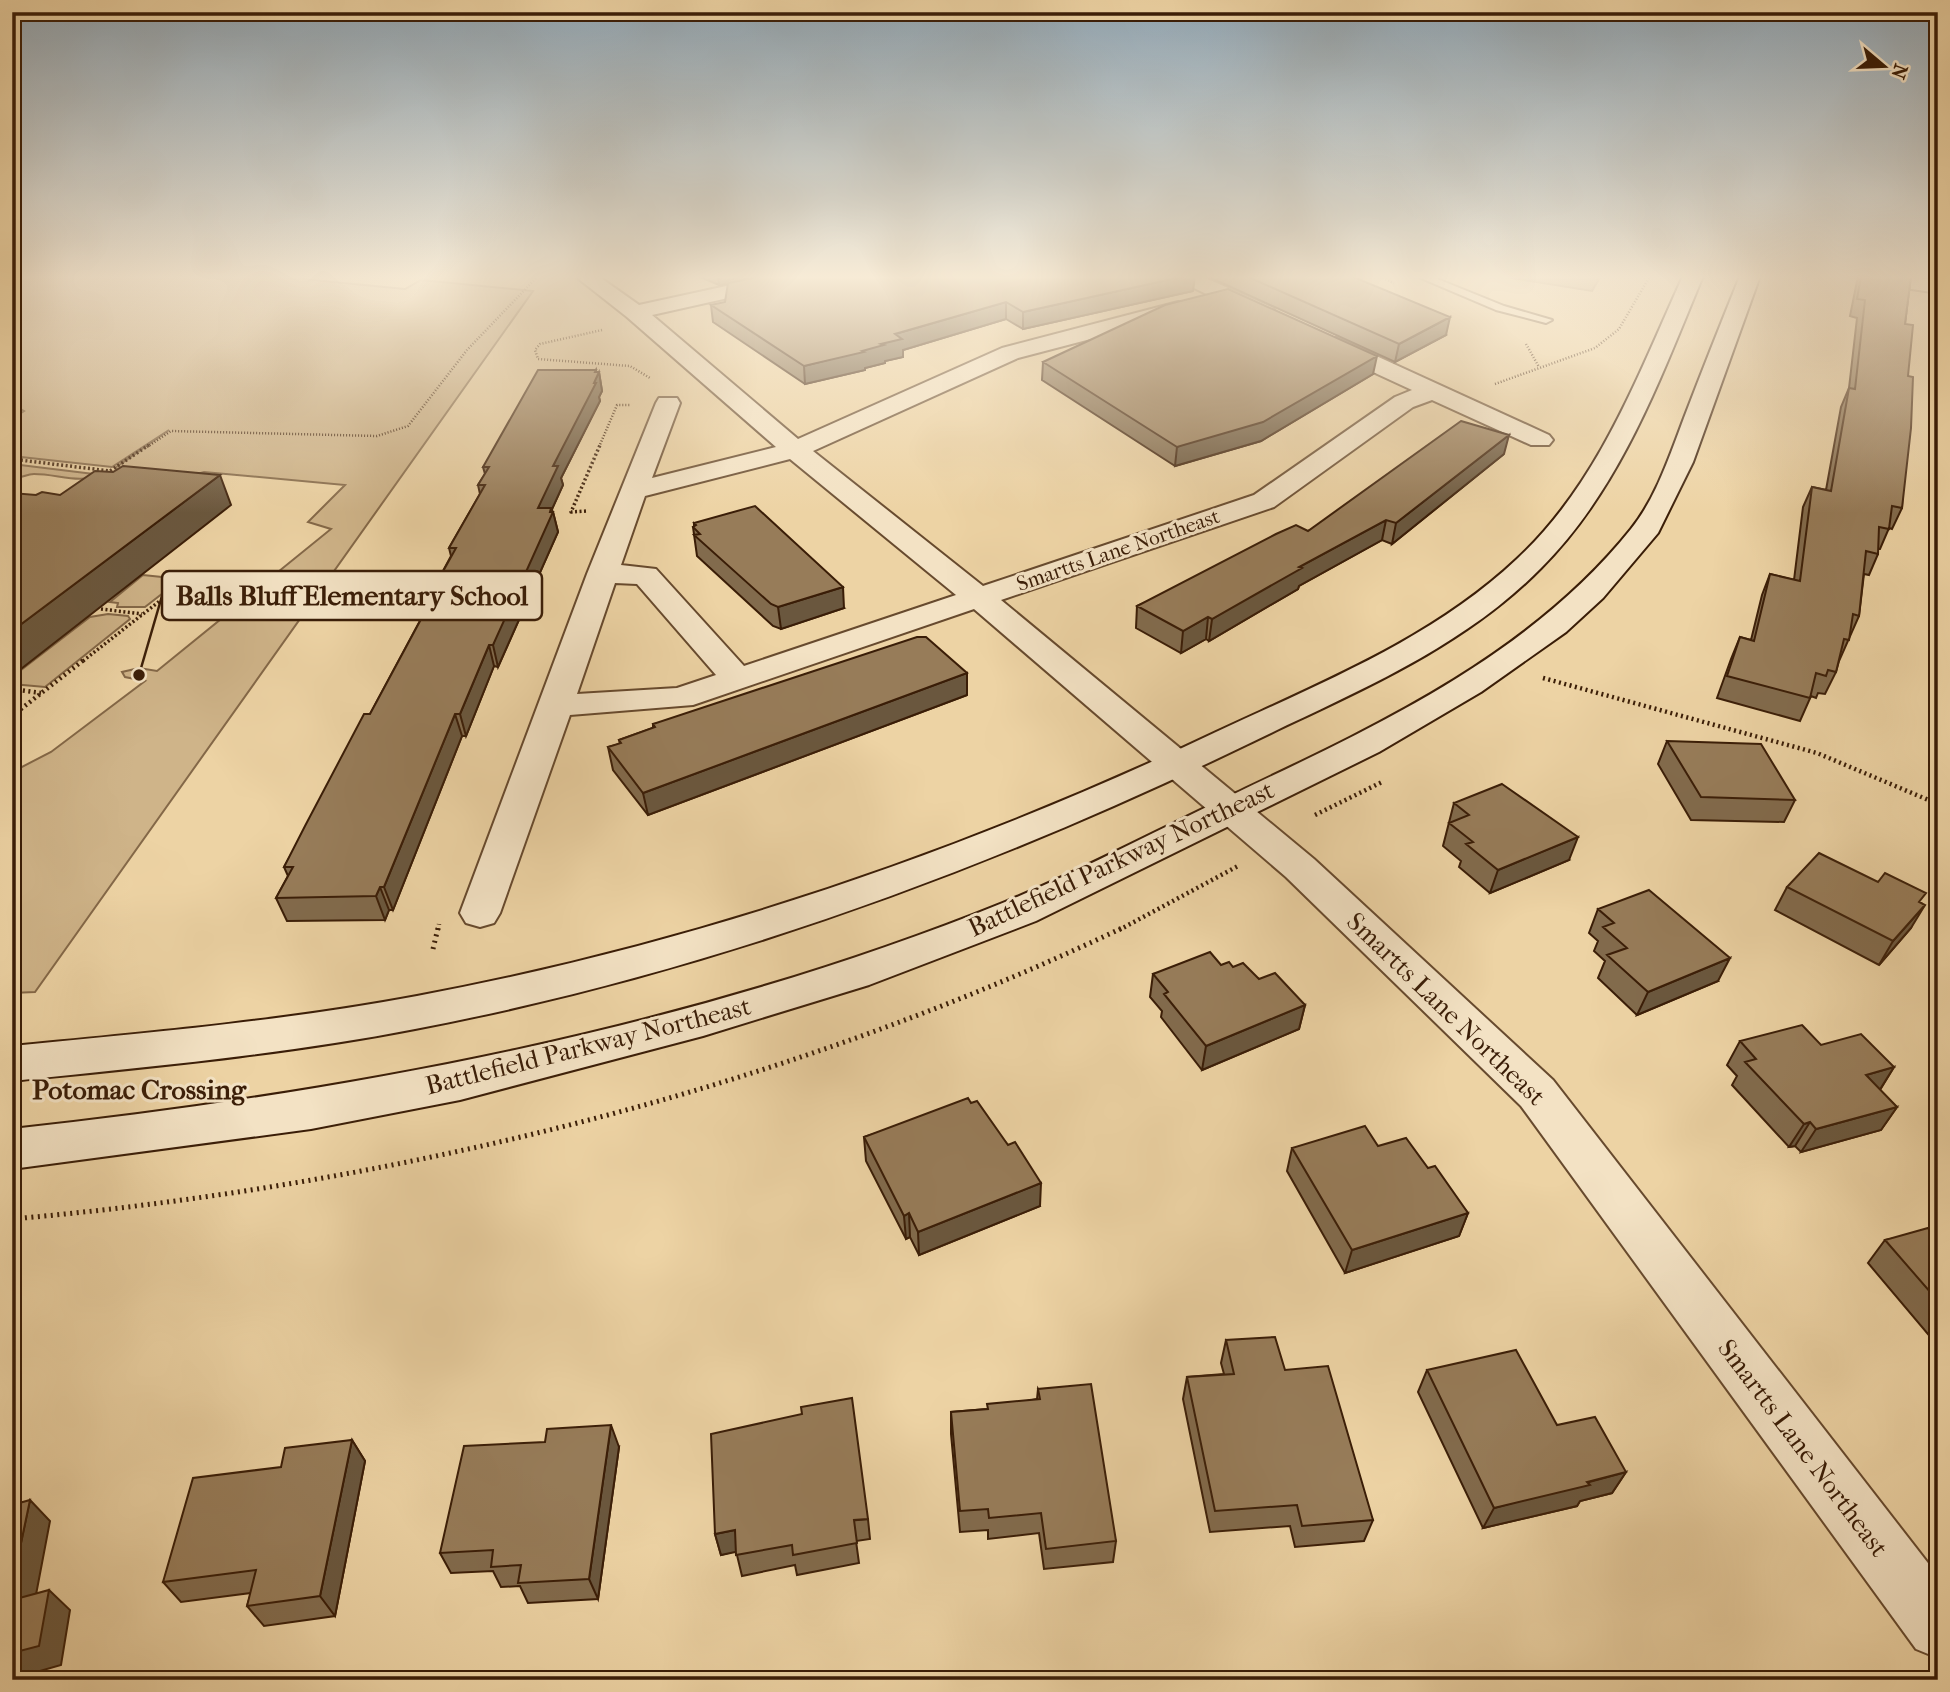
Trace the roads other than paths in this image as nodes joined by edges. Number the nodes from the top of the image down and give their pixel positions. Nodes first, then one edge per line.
1 (684, 355) edge
2 (1006, 355) edge
3 (1355, 355) edge
4 (1658, 355) edge
5 (1719, 355) edge
6 (659, 393) road end
7 (1442, 395) junction
8 (1540, 440) dead end
9 (795, 450) junction
10 (633, 491) junction
11 (602, 574) junction
12 (978, 597) junction
13 (736, 677) junction
14 (556, 706) junction
15 (1180, 766) junction
16 (1231, 811) junction
17 (480, 913) dead end
18 (12, 1064) edge
19 (12, 1149) edge
20 (1938, 1627) edge

1 - 9 street, Smartts Lane Northeast
2 - 9 street
3 - 7 street
4 - 15 street
5 - 16 street, Battlefield Parkway Northeast
6 - 10 street
7 - 8 street
7 - 12 street, Smartts Lane Northeast
9 - 10 street
9 - 12 street, Smartts Lane Northeast
10 - 11 street
11 - 13 street
11 - 14 street
12 - 13 street
12 - 15 street, Smartts Lane Northeast
13 - 14 street
14 - 17 street
15 - 16 street, Smartts Lane Northeast
15 - 18 street
16 - 19 street, Battlefield Parkway Northeast
16 - 20 street, Smartts Lane Northeast

